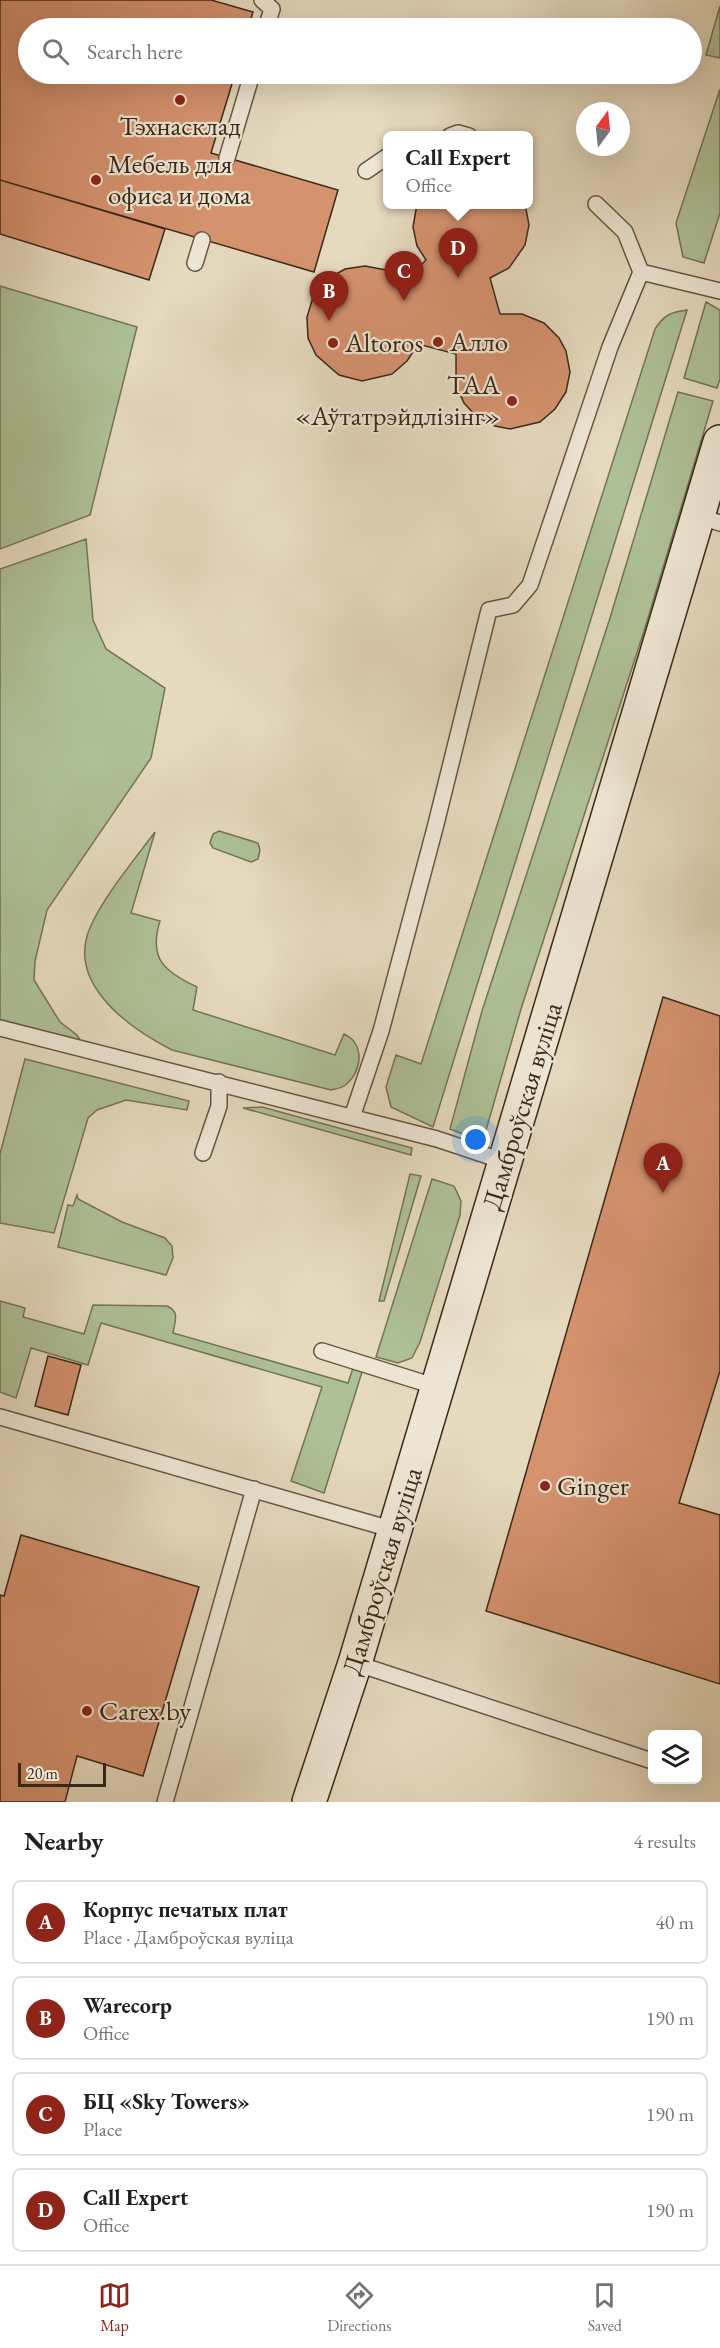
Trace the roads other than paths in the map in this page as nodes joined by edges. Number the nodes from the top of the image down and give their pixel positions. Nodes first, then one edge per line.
1 (262, 0) edge
2 (269, 18) edge
3 (249, 84) edge
4 (227, 158) dead end
5 (383, 159) edge
6 (366, 171) dead end
7 (596, 204) dead end
8 (202, 240) dead end
9 (195, 263) dead end
10 (641, 272) junction
11 (720, 291) edge
12 (720, 442) edge
13 (709, 520) edge
14 (0, 1028) edge
15 (219, 1082) junction
16 (352, 1117) junction
17 (203, 1153) dead end
18 (506, 1162) junction
19 (322, 1351) dead end
20 (437, 1387) junction
21 (0, 1417) edge
22 (254, 1489) junction
23 (394, 1530) junction
24 (355, 1663) junction
25 (648, 1760) edge
26 (165, 1802) edge
27 (309, 1802) edge

1 - 2 lane
3 - 4 lane
5 - 6 lane
7 - 10 lane
8 - 9 lane
10 - 11 lane
10 - 16 lane
12 - 13 street, Дамброўская вуліца
13 - 18 street, Дамброўская вуліца
14 - 15 lane
15 - 16 lane
15 - 17 lane
16 - 18 lane
18 - 20 street, Дамброўская вуліца
19 - 20 lane
20 - 23 street, Дамброўская вуліца
21 - 22 lane
22 - 23 lane
22 - 26 lane
23 - 24 street, Дамброўская вуліца
24 - 25 lane
24 - 27 street, Дамброўская вуліца

